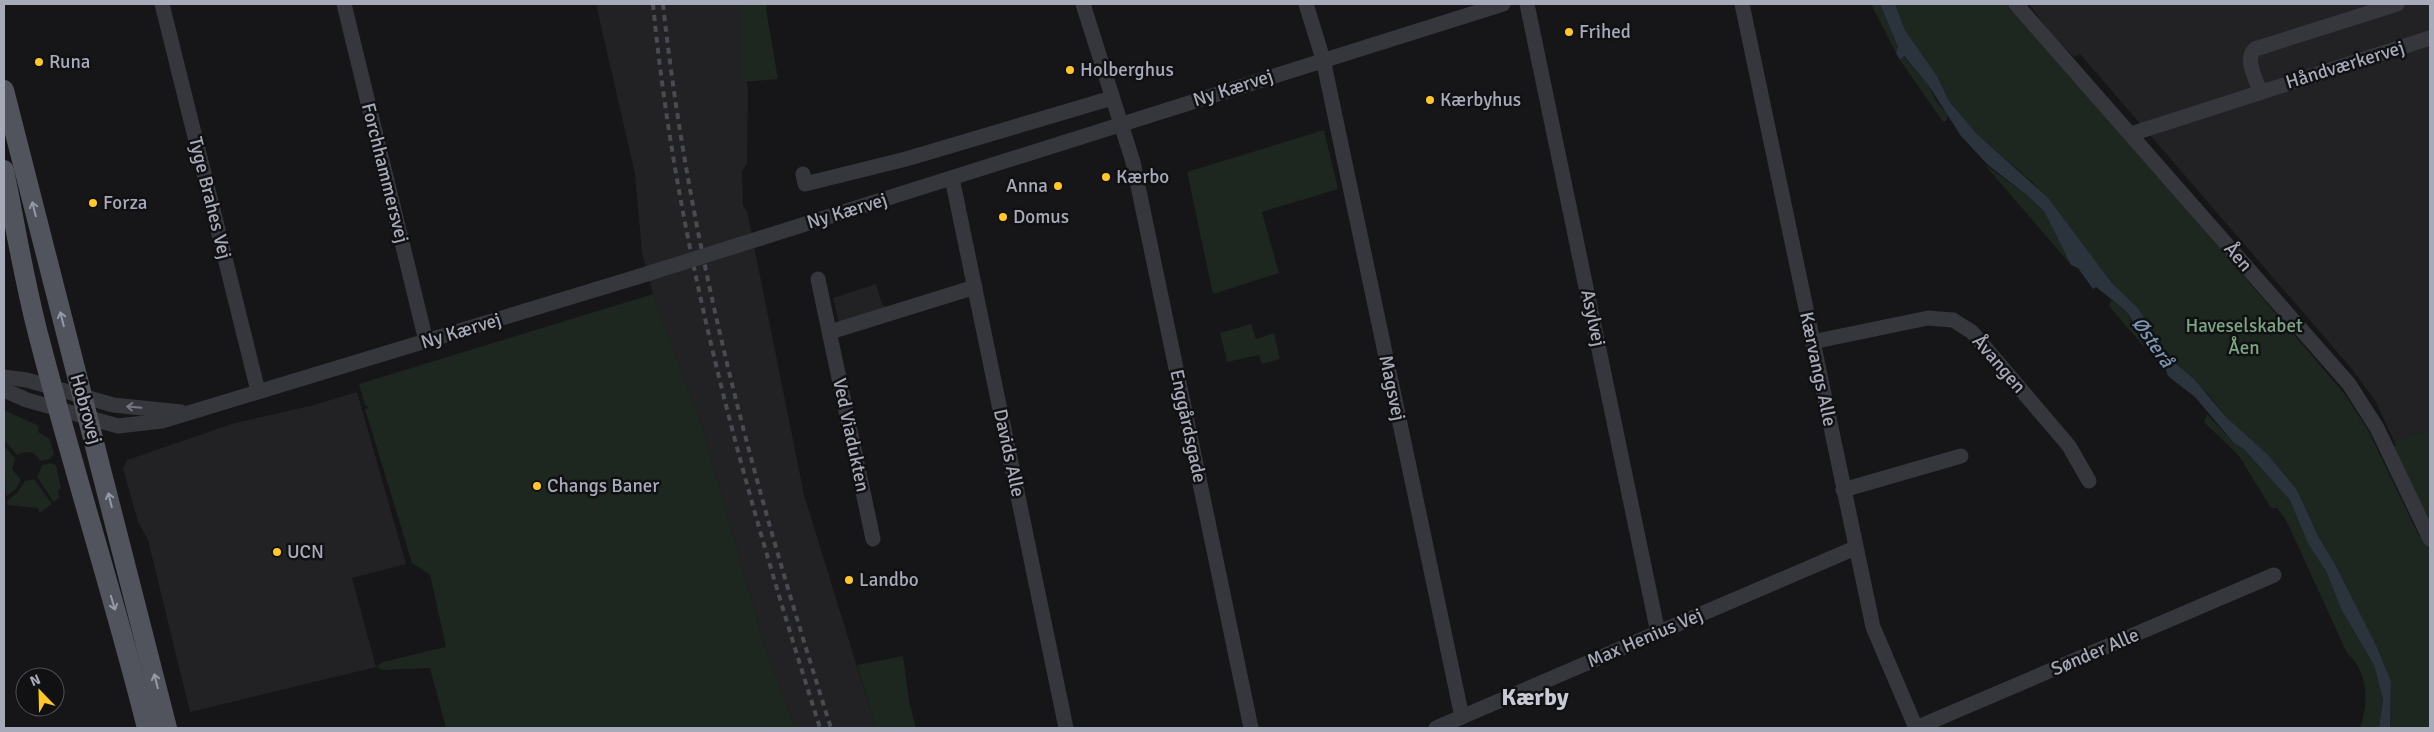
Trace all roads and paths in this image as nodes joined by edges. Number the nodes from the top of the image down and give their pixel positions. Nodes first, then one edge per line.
1 (162, 4) edge
2 (344, 4) edge
3 (1083, 4) edge
4 (1306, 4) edge
5 (1504, 4) edge
6 (1527, 4) edge
7 (1742, 4) edge
8 (2016, 4) edge
9 (2397, 4) edge
10 (2430, 38) edge
11 (1323, 60) junction
12 (4, 90) edge
13 (2260, 91) junction
14 (1112, 98) junction
15 (1121, 125) junction
16 (2131, 134) junction
17 (4, 170) edge
18 (803, 174) dead end
19 (952, 178) junction
20 (818, 279) dead end
21 (975, 287) junction
22 (830, 332) junction
23 (426, 341) junction
24 (1812, 342) junction
25 (4, 377) edge
26 (53, 387) junction
27 (4, 390) edge
28 (258, 391) junction
29 (82, 397) junction
30 (59, 409) junction
31 (190, 412) junction
32 (88, 417) junction
33 (1961, 456) dead end
34 (2089, 481) dead end
35 (1843, 490) junction
36 (2429, 536) edge
37 (873, 539) dead end
38 (1855, 548) junction
39 (2274, 575) dead end
40 (1658, 633) junction
41 (1462, 717) junction
42 (147, 728) edge
43 (167, 728) edge
44 (1066, 728) edge
45 (1251, 728) edge
46 (1436, 728) edge
47 (1916, 728) edge

1 - 28 street, Tyge Brahes Vej
2 - 23 street, Forchhammersvej
3 - 14 street, Enggårdsgade
4 - 11 street, Magsvej
5 - 11 street, Ny Kærvej
6 - 40 street, Asylvej
7 - 24 street, Kærvangs Alle
8 - 16 street, Åen
9 - 13 street, Håndværkervej
10 - 13 street, Håndværkervej
11 - 15 street, Ny Kærvej
11 - 41 street, Magsvej
29 -> 12 main road, Hobrovej
13 - 16 street, Håndværkervej
14 - 15 street, Enggårdsgade
14 - 18 street, Ny Kærvej
15 - 19 street, Ny Kærvej
15 - 45 street, Enggårdsgade
16 - 36 street, Åen
17 - 26 main road, Hobrovej
19 - 21 street, Davids Alle
19 - 23 street, Ny Kærvej, bridge
20 - 22 street, Ved Viadukten
21 - 22 street
21 - 44 street, Davids Alle
22 - 37 street, Ved Viadukten
23 - 28 street, Ny Kærvej
24 - 34 street, Åvangen
24 - 35 street, Kærvangs Alle
25 - 26 street, Ny Kærvej
26 - 29 street, Ny Kærvej
26 - 30 main road, Hobrovej
27 - 30 street, Ny Kærvej
28 - 31 street, Ny Kærvej
31 -> 29 street, Ny Kærvej
29 - 32 main road, Hobrovej
30 - 32 street, Ny Kærvej
30 -> 42 main road, Hobrovej
31 - 32 street, Ny Kærvej
43 -> 32 main road, Hobrovej
33 - 35 street
35 - 38 street, Kærvangs Alle
38 - 40 street, Max Henius Vej
38 - 47 street, Kærvangs Alle
39 - 47 street, Sønder Alle
40 - 41 street, Max Henius Vej
41 - 46 street, Max Henius Vej

